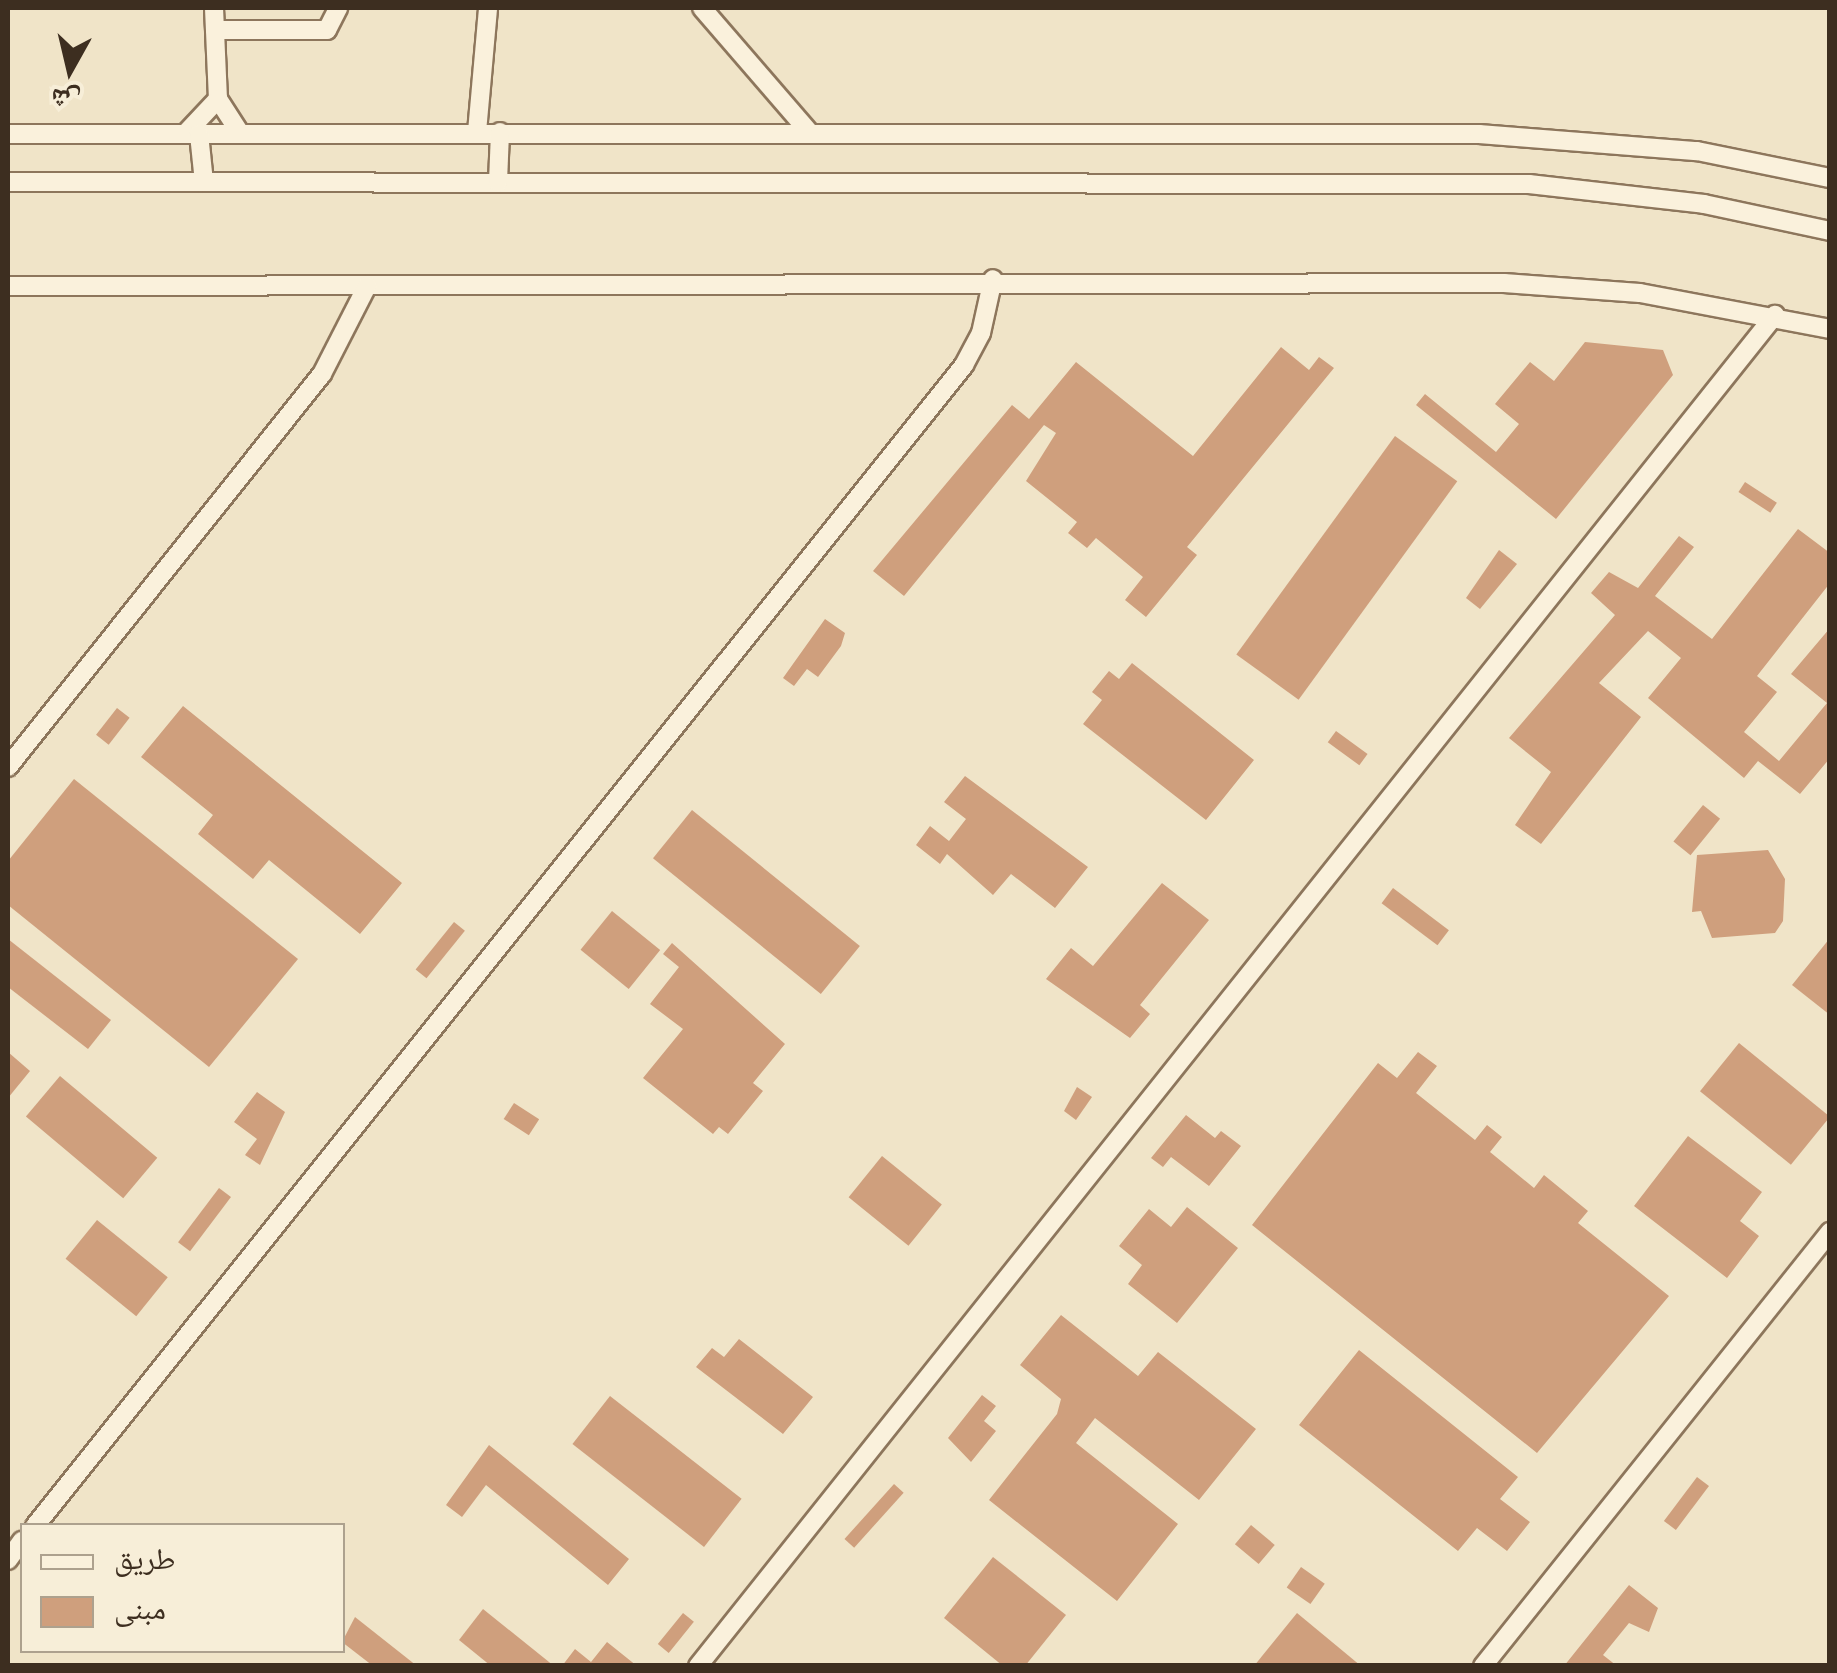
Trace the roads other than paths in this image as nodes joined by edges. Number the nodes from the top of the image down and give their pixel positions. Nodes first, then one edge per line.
1 (214, 8) edge
2 (338, 8) edge
3 (488, 8) edge
4 (702, 8) edge
5 (215, 30) junction
6 (218, 99) junction
7 (477, 132) junction
8 (500, 132) junction
9 (810, 132) junction
10 (240, 133) junction
11 (8, 134) edge
12 (193, 134) junction
13 (1830, 178) edge
14 (8, 182) edge
15 (204, 182) junction
16 (498, 182) junction
17 (1830, 232) edge
18 (993, 280) junction
19 (8, 286) edge
20 (367, 286) junction
21 (1775, 315) junction
22 (1830, 329) edge
23 (8, 767) edge
24 (1830, 1232) edge
25 (37, 1523) edge
26 (698, 1666) edge
27 (1483, 1666) edge

1 - 5 street
2 - 5 street
3 - 7 street
4 - 9 street
5 - 6 street
6 - 10 street
6 - 12 street
7 - 8 street
7 - 10 street
8 - 9 street
8 - 16 street
9 - 13 street
10 - 12 street
11 - 12 street
12 - 15 street
14 - 15 street
15 - 16 street
16 - 17 street
18 - 20 street
18 - 21 street
18 - 25 street
19 - 20 street
20 - 23 street
21 - 22 street
21 - 26 street
24 - 27 street

